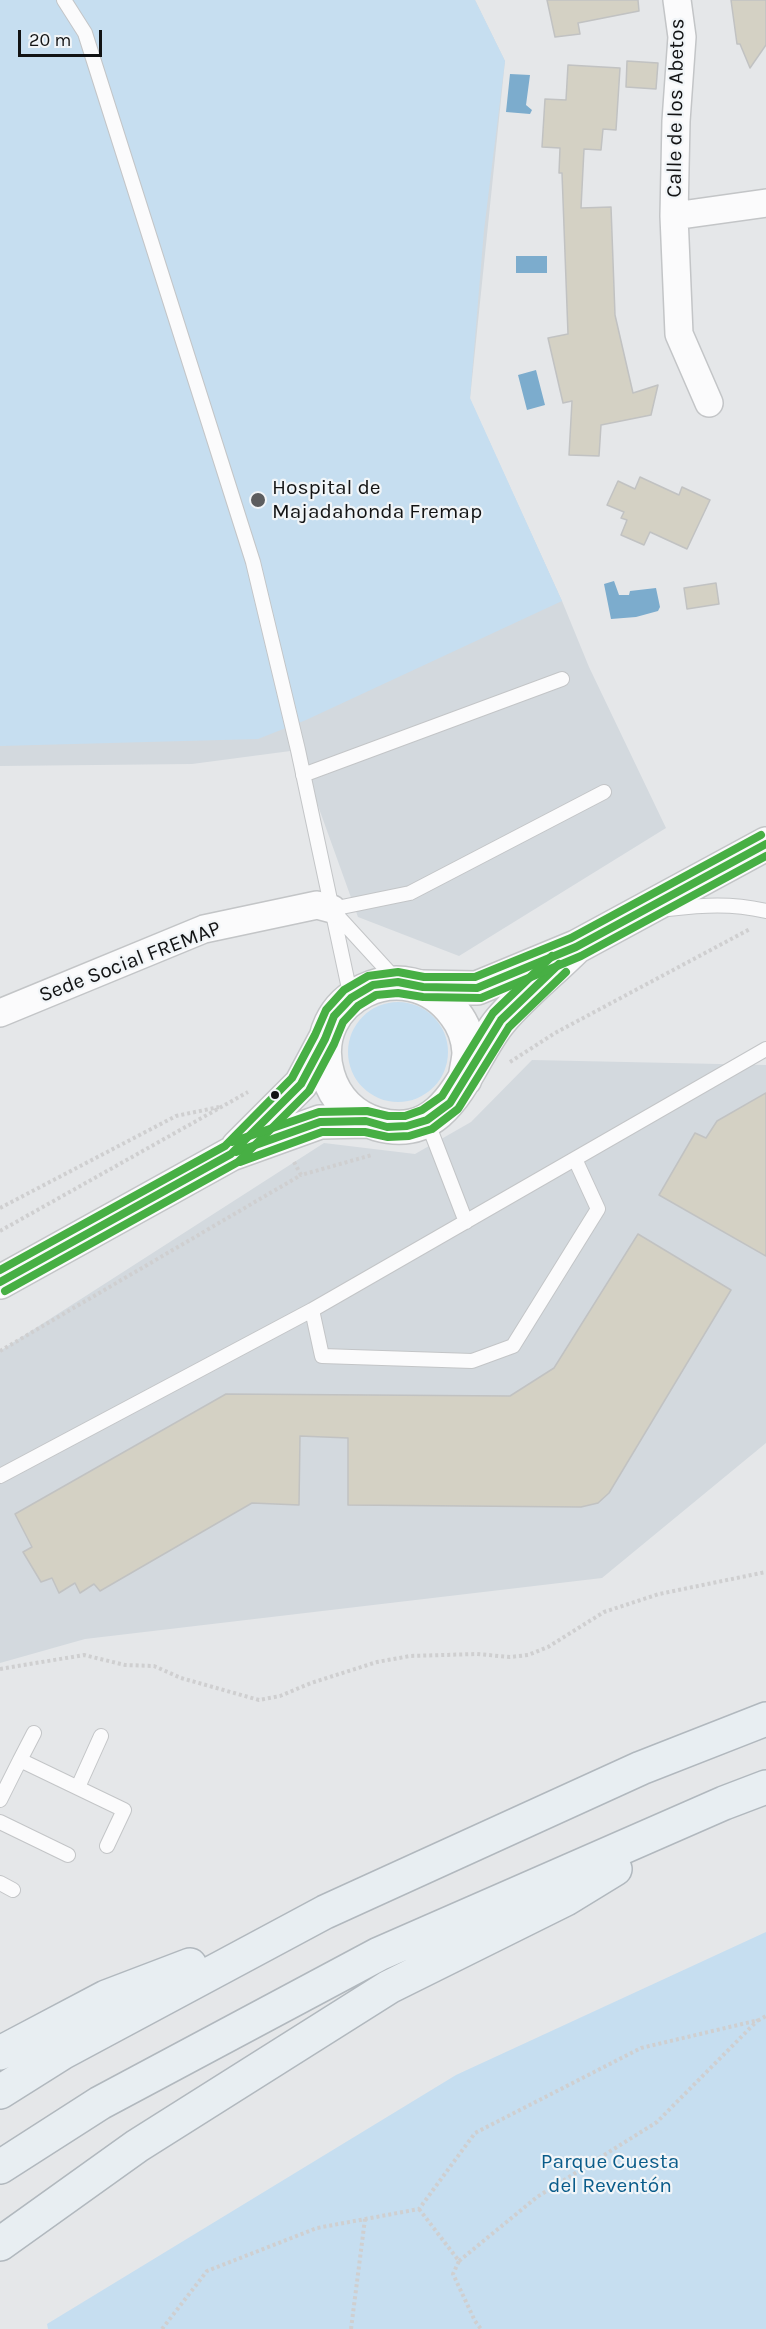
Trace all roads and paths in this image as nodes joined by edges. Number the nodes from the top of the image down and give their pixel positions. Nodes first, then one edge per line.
1 (64, 0) edge
2 (677, 0) edge
3 (766, 203) edge
4 (674, 216) junction
5 (709, 403) dead end
6 (562, 679) dead end
7 (303, 775) junction
8 (604, 792) dead end
9 (766, 844) edge
10 (332, 909) junction
11 (766, 911) edge
12 (639, 913) junction
13 (576, 947) junction
14 (411, 984) junction
15 (351, 998) junction
16 (0, 1013) edge
17 (325, 1040) junction
18 (766, 1049) edge
19 (465, 1078) junction
20 (224, 1106) dead end
21 (427, 1120) junction
22 (366, 1121) junction
23 (231, 1154) junction
24 (575, 1159) junction
25 (301, 1175) dead end
26 (0, 1208) edge
27 (465, 1222) junction
28 (0, 1282) edge
29 (312, 1310) junction
30 (0, 1351) edge
31 (0, 1476) edge
32 (766, 1572) edge
33 (0, 1669) edge
34 (766, 1719) edge
35 (34, 1733) dead end
36 (101, 1736) dead end
37 (20, 1760) junction
38 (78, 1787) junction
39 (766, 1787) edge
40 (0, 1800) edge
41 (724, 1803) junction
42 (0, 1822) edge
43 (107, 1846) dead end
44 (68, 1856) dead end
45 (0, 1883) edge
46 (13, 1890) dead end
47 (326, 1912) junction
48 (766, 2016) edge
49 (759, 2020) junction
50 (0, 2053) edge
51 (0, 2092) edge
52 (0, 2167) edge
53 (419, 2209) junction
54 (365, 2219) junction
55 (0, 2244) edge
56 (459, 2261) junction
57 (162, 2329) edge
58 (351, 2329) edge
59 (481, 2329) edge

1 - 7 lane
2 - 4 street, Calle de los Abetos
3 - 4 street, Calle de los Abetos
4 - 5 street, Calle de los Abetos
6 - 7 lane
7 - 10 lane
8 - 10 lane
9 - 12 street
10 - 14 lane
10 - 15 lane
10 - 16 street, Sede Social FREMAP
11 - 12 lane
12 - 13 street
13 - 14 street
13 - 19 street
14 - 15 street
14 - 19 street
15 - 17 street
17 - 22 street
17 - 23 street
18 - 24 lane
19 - 21 street
20 - 26 path
21 - 22 street
21 - 27 lane
22 - 23 street
23 - 28 street
24 - 27 lane
24 - 29 lane
25 - 30 path
27 - 29 lane
29 - 31 lane
32 - 33 path
34 - 47 highway
35 - 37 lane
36 - 38 lane
37 - 38 lane
37 - 40 lane
38 - 43 lane
39 - 41 highway
41 - 52 highway
41 - 55 highway
42 - 44 lane
45 - 46 lane
47 - 50 highway
47 - 51 highway
48 - 49 path
49 - 53 path
49 - 56 path
53 - 54 path
53 - 56 path
54 - 57 path
54 - 58 path
56 - 59 path

